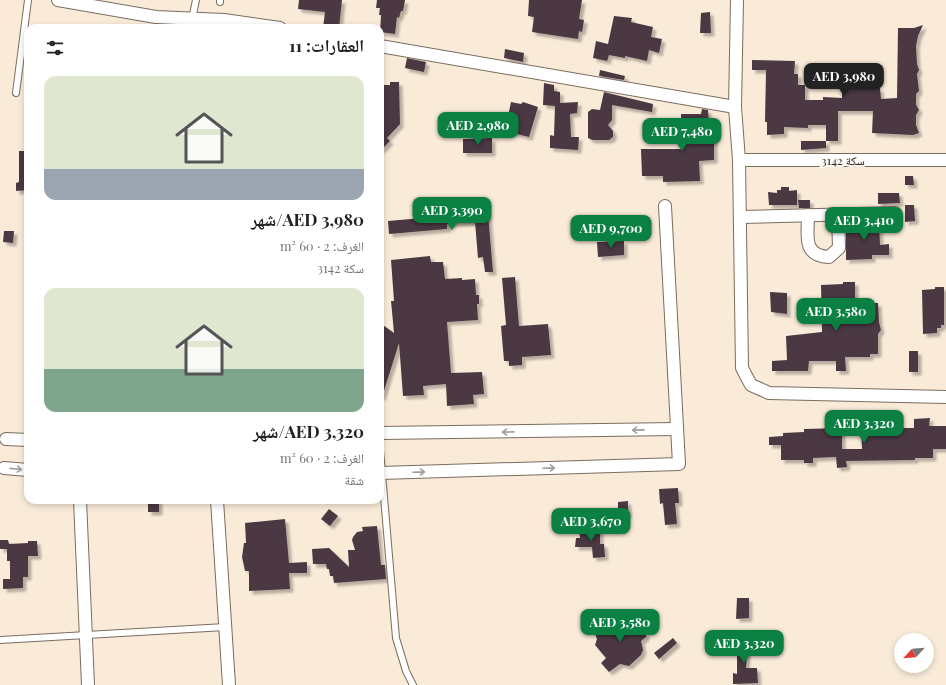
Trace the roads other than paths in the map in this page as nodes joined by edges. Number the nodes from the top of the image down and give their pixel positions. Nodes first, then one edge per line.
1 (28, 0) edge
2 (63, 0) edge
3 (196, 0) edge
4 (737, 0) edge
5 (192, 19) junction
6 (25, 24) edge
7 (252, 24) edge
8 (24, 31) edge
9 (384, 47) edge
10 (16, 93) dead end
11 (735, 107) junction
12 (739, 160) junction
13 (946, 160) edge
14 (665, 206) dead end
15 (895, 212) dead end
16 (838, 214) junction
17 (808, 215) junction
18 (740, 218) junction
19 (946, 397) edge
20 (677, 429) junction
21 (384, 433) edge
22 (6, 439) dead end
23 (24, 440) edge
24 (4, 468) dead end
25 (24, 470) edge
26 (384, 473) edge
27 (80, 504) edge
28 (217, 504) edge
29 (384, 504) edge
30 (225, 626) junction
31 (84, 635) junction
32 (0, 640) edge
33 (88, 685) edge
34 (229, 685) edge
35 (413, 685) edge

1 - 6 lane
2 - 5 street
3 - 5 lane
4 - 11 street
5 - 7 street
8 - 10 lane
9 - 11 street
11 - 12 street
12 - 13 street, سكة 3142
12 - 18 street
14 - 20 street
15 - 16 street
16 - 17 street
16 - 17 street
17 - 18 street
18 - 19 street
20 -> 21 street
26 -> 20 street
22 - 23 street
24 -> 25 street
27 - 31 street
28 - 30 street
29 - 35 lane
30 - 31 lane
30 - 34 street
31 - 32 lane
31 - 33 street

